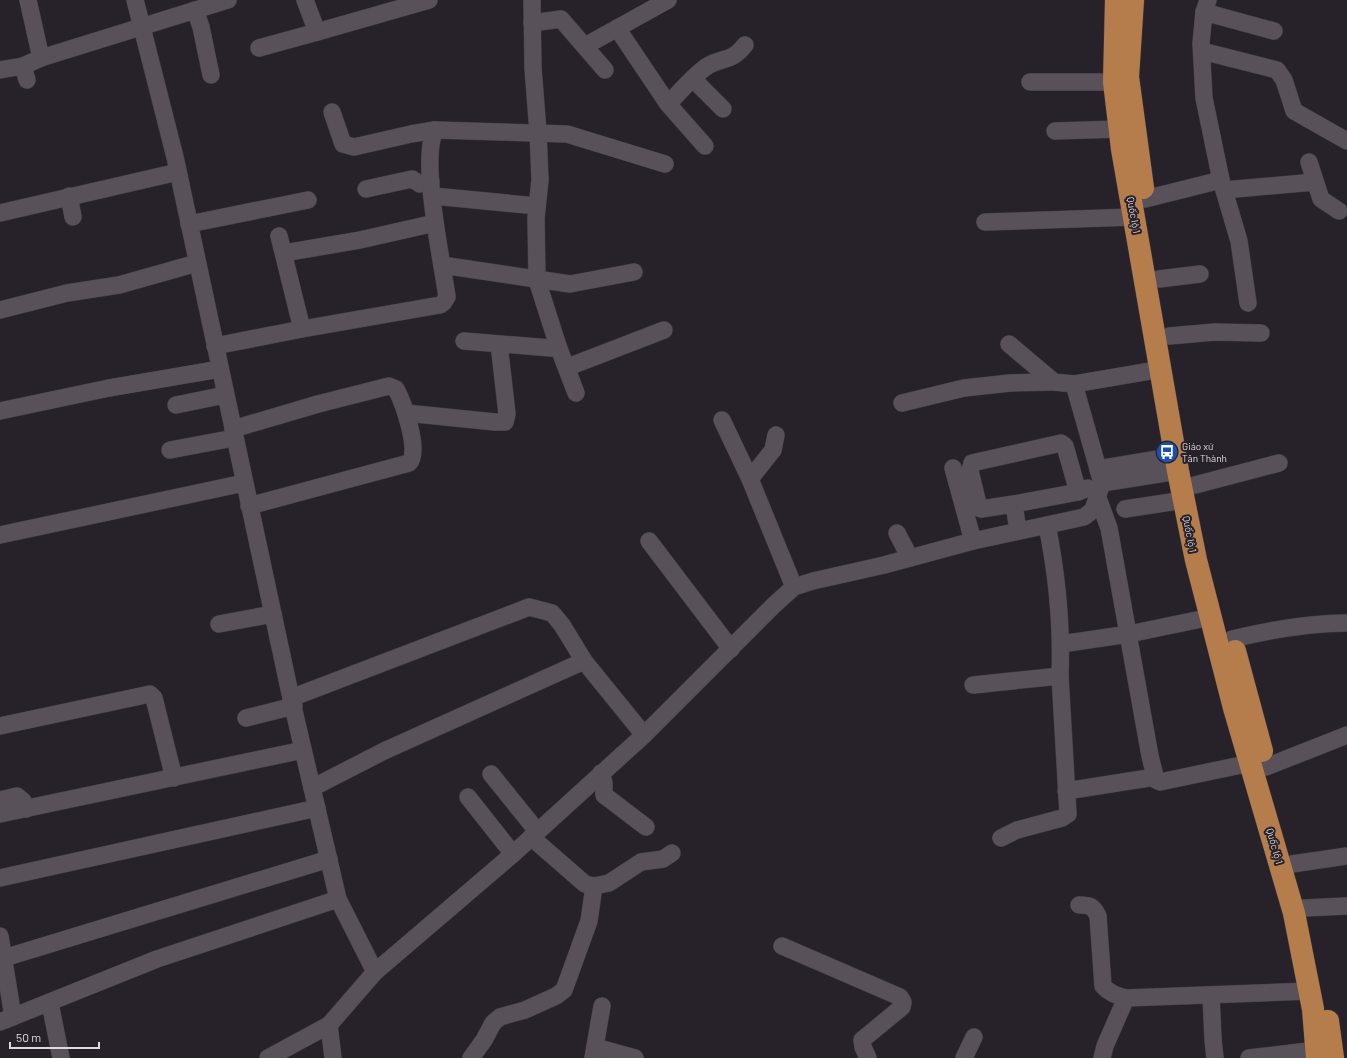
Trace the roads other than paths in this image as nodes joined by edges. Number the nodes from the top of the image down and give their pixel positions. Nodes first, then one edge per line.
1 (28, 0) edge
2 (135, 0) edge
3 (228, 0) edge
4 (305, 0) edge
5 (429, 0) edge
6 (532, 0) edge
7 (668, 0) edge
8 (1116, 0) edge
9 (1133, 0) edge
10 (1205, 3) edge
11 (195, 10) junction
12 (532, 22) junction
13 (141, 27) junction
14 (617, 28) junction
15 (1274, 31) dead end
16 (317, 32) junction
17 (745, 45) dead end
18 (585, 46) junction
19 (259, 48) dead end
20 (1202, 50) junction
21 (41, 58) junction
22 (0, 70) edge
23 (605, 70) dead end
24 (211, 75) dead end
25 (693, 79) junction
26 (1030, 82) dead end
27 (1114, 82) junction
28 (668, 104) junction
29 (723, 109) dead end
30 (332, 112) dead end
31 (1119, 129) junction
32 (435, 130) junction
33 (1055, 131) dead end
34 (538, 132) junction
35 (1347, 141) edge
36 (705, 146) dead end
37 (1309, 162) dead end
38 (665, 164) dead end
39 (178, 172) junction
40 (1315, 182) junction
41 (1223, 185) junction
42 (366, 189) dead end
43 (432, 189) junction
44 (69, 196) junction
45 (1145, 198) junction
46 (308, 200) dead end
47 (537, 206) junction
48 (1338, 211) dead end
49 (0, 213) edge
50 (73, 217) dead end
51 (1134, 217) junction
52 (985, 222) dead end
53 (189, 224) junction
54 (436, 224) junction
55 (279, 236) dead end
56 (284, 253) junction
57 (197, 263) junction
58 (442, 265) junction
59 (634, 272) dead end
60 (1200, 274) dead end
61 (1159, 279) junction
62 (537, 280) junction
63 (1248, 303) dead end
64 (0, 310) edge
65 (302, 328) junction
66 (664, 330) dead end
67 (1261, 333) dead end
68 (1169, 336) junction
69 (464, 341) dead end
70 (500, 344) junction
71 (1009, 344) dead end
72 (215, 346) junction
73 (558, 346) junction
74 (568, 367) junction
75 (220, 369) junction
76 (1162, 369) junction
77 (1054, 382) junction
78 (1074, 384) junction
79 (576, 393) dead end
80 (225, 395) junction
81 (902, 403) dead end
82 (176, 405) dead end
83 (0, 411) edge
84 (406, 413) junction
85 (722, 420) dead end
86 (234, 434) junction
87 (776, 435) dead end
88 (170, 450) dead end
89 (1278, 463) dead end
90 (1177, 464) junction
91 (953, 468) dead end
92 (750, 478) junction
93 (244, 483) junction
94 (1099, 484) junction
95 (1078, 492) junction
96 (1189, 493) junction
97 (1014, 504) junction
98 (249, 506) junction
99 (1125, 509) dead end
100 (1047, 525) junction
101 (1018, 531) junction
102 (897, 533) dead end
103 (0, 535) edge
104 (649, 541) dead end
105 (973, 541) junction
106 (910, 558) junction
107 (794, 587) junction
108 (273, 614) junction
109 (1211, 617) junction
110 (1347, 623) edge
111 (219, 624) dead end
112 (1129, 634) junction
113 (1232, 639) junction
114 (1061, 644) junction
115 (731, 649) junction
116 (584, 661) junction
117 (1060, 676) junction
118 (973, 685) dead end
119 (292, 702) junction
120 (246, 718) dead end
121 (0, 726) edge
122 (644, 735) junction
123 (1347, 735) edge
124 (304, 750) junction
125 (1258, 765) junction
126 (491, 774) dead end
127 (601, 774) junction
128 (1154, 777) junction
129 (174, 778) junction
130 (312, 788) junction
131 (1066, 791) junction
132 (468, 797) dead end
133 (0, 800) edge
134 (26, 808) junction
135 (317, 808) junction
136 (0, 814) edge
137 (646, 827) dead end
138 (534, 834) junction
139 (1001, 838) dead end
140 (672, 853) dead end
141 (513, 854) junction
142 (1347, 856) edge
143 (329, 859) junction
144 (1292, 864) junction
145 (0, 878) edge
146 (594, 886) junction
147 (338, 899) junction
148 (1079, 905) dead end
149 (1347, 906) edge
150 (1304, 908) junction
151 (0, 936) edge
152 (782, 946) dead end
153 (4, 958) junction
154 (375, 972) junction
155 (1310, 991) junction
156 (1211, 995) junction
157 (1126, 998) junction
158 (50, 1002) junction
159 (602, 1006) dead end
160 (7, 1020) edge
161 (329, 1025) junction
162 (974, 1037) dead end
163 (594, 1053) edge
164 (1322, 1055) edge
165 (61, 1058) edge
166 (268, 1058) edge
167 (333, 1058) edge
168 (471, 1058) edge
169 (635, 1058) edge
170 (868, 1058) edge
171 (964, 1058) edge
172 (1102, 1058) edge
173 (1215, 1058) edge
174 (1249, 1058) edge

1 - 21 street
2 - 13 street
3 - 11 street
4 - 16 street
5 - 16 street
6 - 12 street
7 - 14 street
8 - 27 highway, Quốc lộ 1
9 - 45 highway, Quốc lộ 1
10 - 15 street
10 - 20 street
11 - 13 street
11 - 24 street
12 - 18 street
12 - 34 street
13 - 21 street
13 - 39 street
14 - 18 street
14 - 28 street
16 - 19 street
17 - 25 street
18 - 23 street
20 - 35 street
20 - 41 street
21 - 22 street
25 - 28 street
25 - 29 street
26 - 27 street
27 - 31 highway, Quốc lộ 1
28 - 36 street
30 - 32 street
31 - 33 street
31 - 51 highway, Quốc lộ 1
32 - 34 street
32 - 43 street
34 - 38 street
34 - 47 street
37 - 40 street
39 - 44 street
39 - 53 street
40 - 41 street
40 - 48 street
41 - 45 street
41 - 63 street
42 - 43 street
43 - 47 street
43 - 54 street
44 - 49 street
44 - 50 street
45 - 61 highway, Quốc lộ 1
46 - 53 street
47 - 62 street
51 - 52 street
51 - 76 highway, Quốc lộ 1
53 - 57 street
54 - 56 street
54 - 58 street
55 - 56 street
56 - 65 street
57 - 64 street
57 - 72 street
58 - 62 street
58 - 65 street
59 - 62 street
60 - 61 street
61 - 68 highway, Quốc lộ 1
62 - 73 street
65 - 72 street
66 - 74 street
67 - 68 street
68 - 96 highway, Quốc lộ 1
69 - 70 street
70 - 73 street
70 - 84 street
71 - 77 street
72 - 75 street
73 - 74 street
74 - 79 street
75 - 80 street
75 - 83 street
76 - 78 street
76 - 90 highway, Quốc lộ 1
77 - 78 street
77 - 81 street
78 - 94 street
80 - 82 street
80 - 86 street
84 - 86 street
84 - 98 street
85 - 92 street
86 - 88 street
86 - 93 street
87 - 92 street
89 - 96 street
90 - 94 street
90 - 96 highway, Quốc lộ 1
91 - 105 street
92 - 107 street
93 - 98 street
93 - 103 street
94 - 95 street
94 - 100 street
94 - 112 street
95 - 97 street
95 - 97 street
96 - 99 street
96 - 109 highway, Quốc lộ 1
96 - 113 highway, Quốc lộ 1
97 - 101 street
98 - 108 street
100 - 101 street
100 - 114 street
101 - 105 street
102 - 106 street
104 - 115 street
105 - 106 street
106 - 107 street
107 - 115 street
108 - 111 street
108 - 119 street
109 - 112 street
109 - 125 highway, Quốc lộ 1
110 - 113 street
112 - 114 street
112 - 128 street
113 - 125 highway, Quốc lộ 1
114 - 117 street
115 - 122 street
116 - 119 street
116 - 122 street
116 - 130 street
117 - 118 street
117 - 131 street
119 - 120 street
119 - 124 street
121 - 129 street
122 - 127 street
123 - 125 street
124 - 129 street
124 - 130 street
125 - 128 street
125 - 144 highway, Quốc lộ 1
125 - 155 highway, Quốc lộ 1
126 - 138 street
127 - 137 street
127 - 138 street
128 - 131 street
129 - 134 street
130 - 135 street
131 - 139 street
132 - 141 street
133 - 134 street
134 - 136 street
135 - 143 street
135 - 145 street
138 - 141 street
138 - 146 street
140 - 146 street
141 - 154 street
142 - 144 street
143 - 147 street
143 - 153 street
144 - 150 highway, Quốc lộ 1
146 - 168 street
147 - 154 street
147 - 158 street
148 - 157 street
149 - 150 street
150 - 164 highway, Quốc lộ 1
151 - 153 street
152 - 170 street
153 - 160 street
154 - 161 street
155 - 156 street
155 - 164 highway, Quốc lộ 1
156 - 157 street
156 - 173 street
157 - 172 street
158 - 160 street
158 - 165 street
159 - 163 street
161 - 166 street
161 - 167 street
162 - 171 street
163 - 169 street
164 - 174 street

